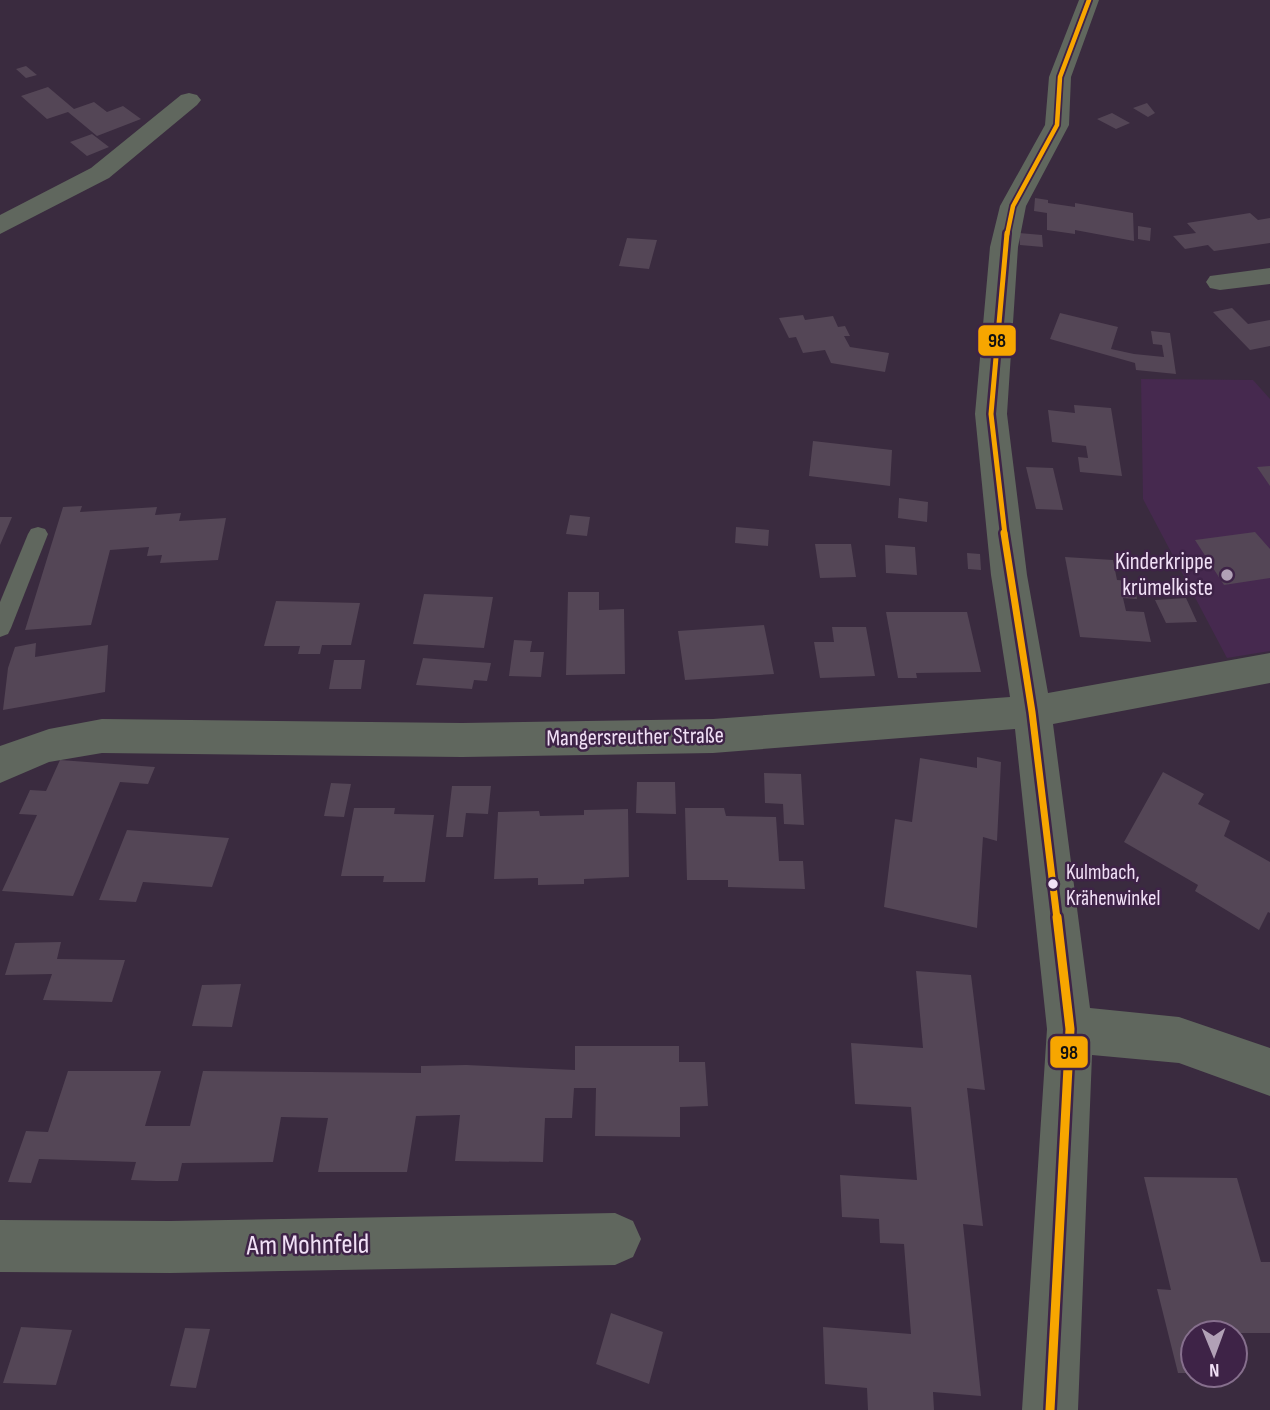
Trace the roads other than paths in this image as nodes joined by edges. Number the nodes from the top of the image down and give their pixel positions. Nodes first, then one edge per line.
1 (1086, 6) edge
2 (189, 100) dead end
3 (0, 226) edge
4 (1270, 276) edge
5 (1220, 282) dead end
6 (38, 534) dead end
7 (0, 628) edge
8 (1270, 668) edge
9 (1032, 712) junction
10 (0, 766) edge
11 (1070, 1029) junction
12 (1270, 1072) edge
13 (615, 1239) dead end
14 (0, 1246) edge
15 (1050, 1410) edge

1 - 9 street
2 - 3 street
4 - 5 street
6 - 7 lane
8 - 9 street, Mangersreuther Straße
9 - 10 street, Mangersreuther Straße
9 - 11 street
11 - 12 street
11 - 15 street
13 - 14 street, Am Mohnfeld

